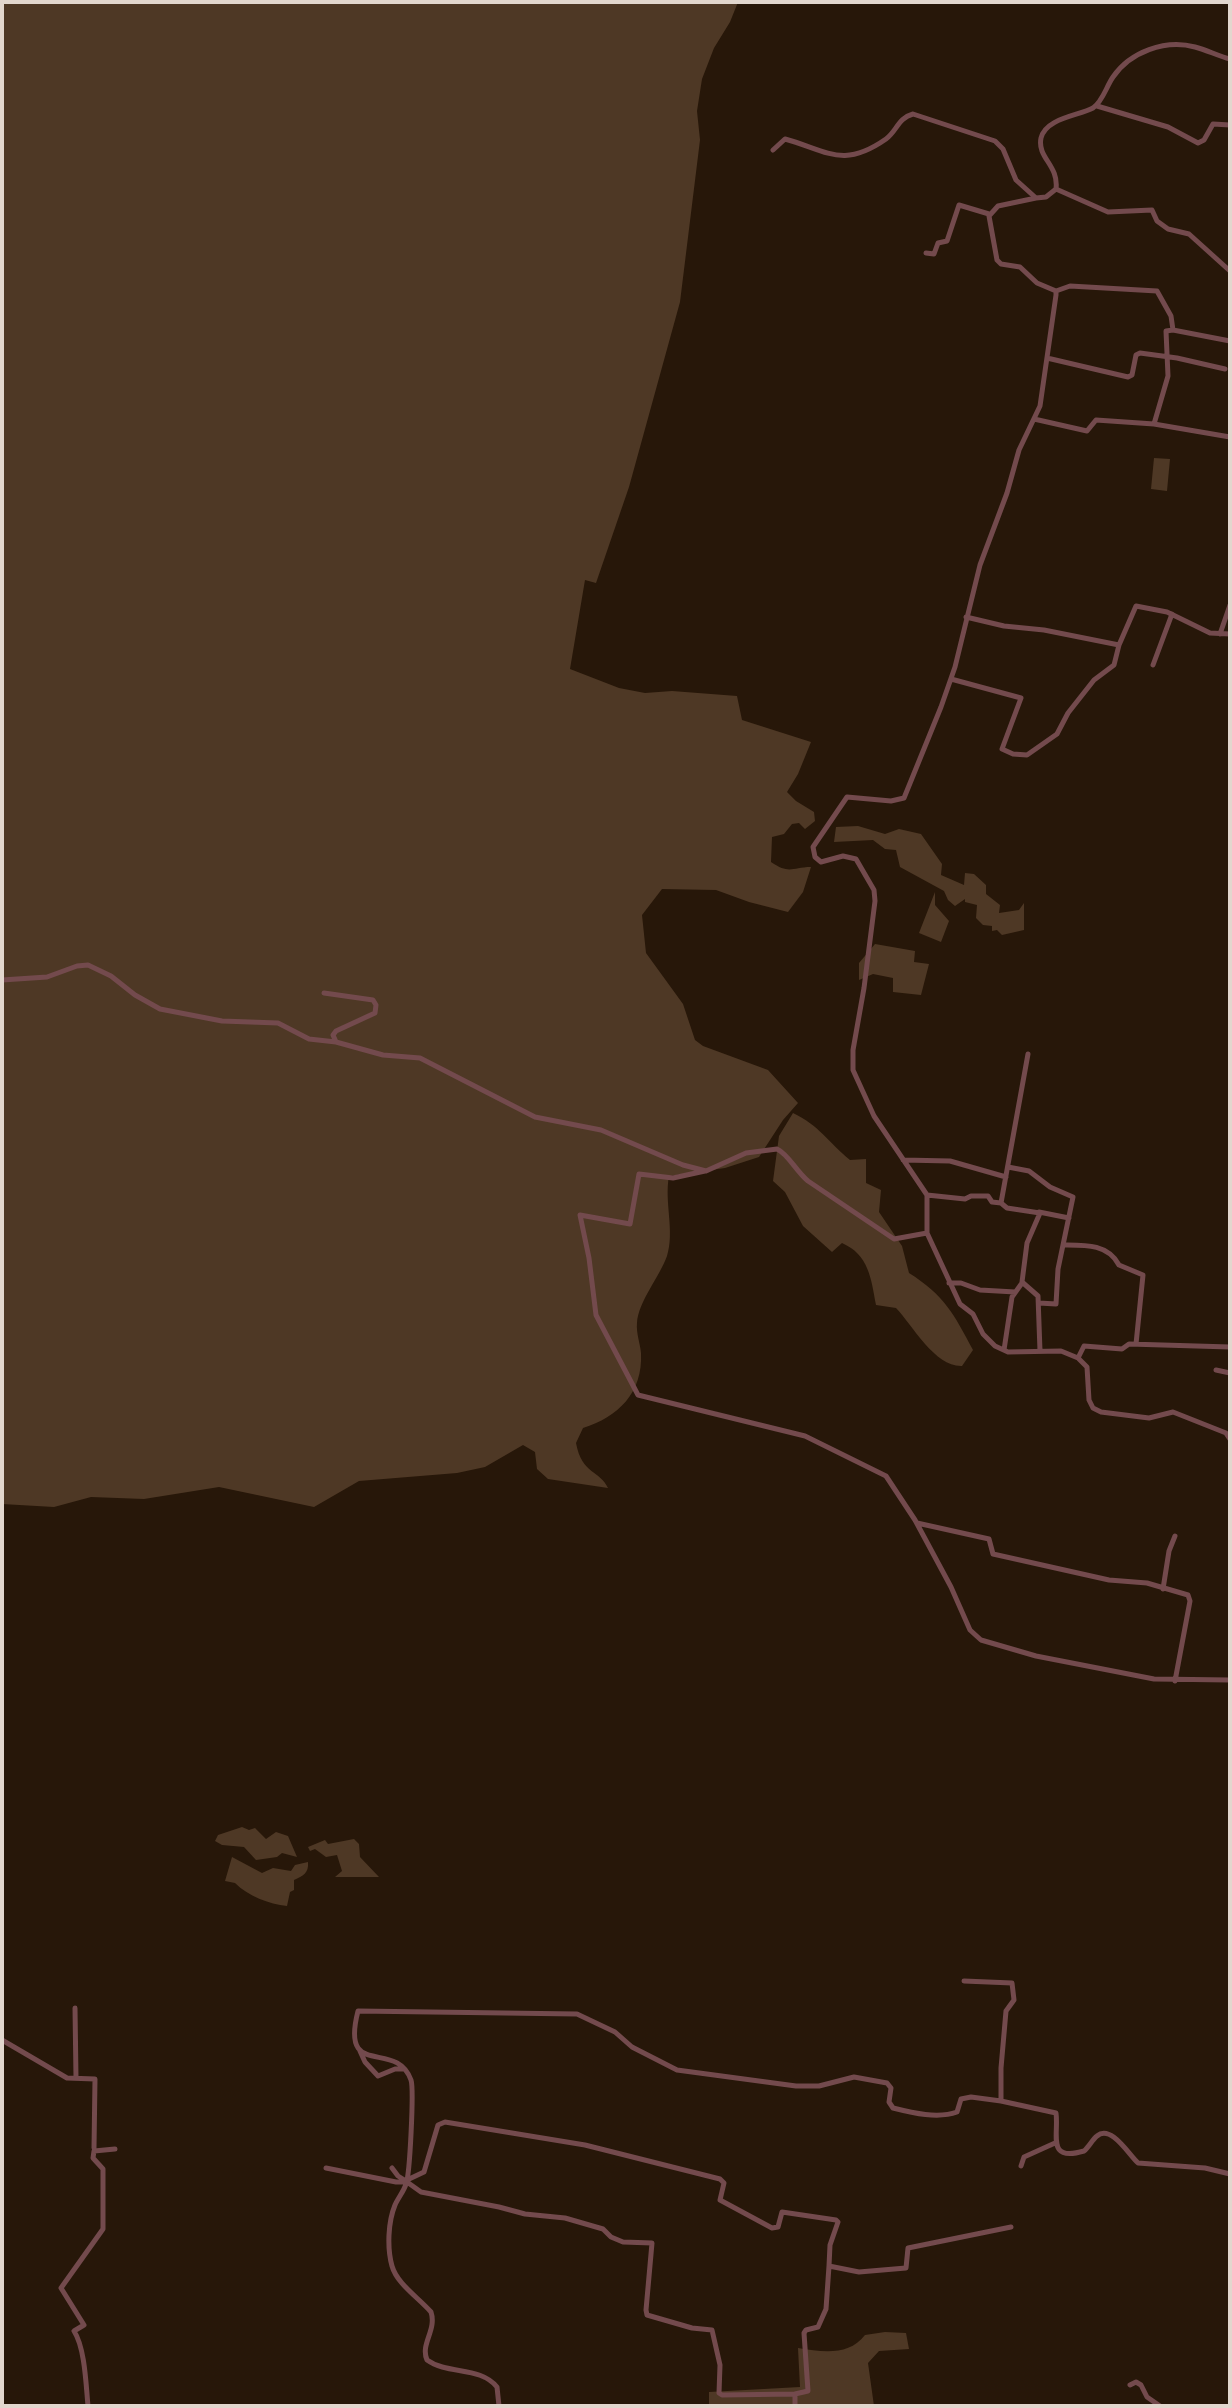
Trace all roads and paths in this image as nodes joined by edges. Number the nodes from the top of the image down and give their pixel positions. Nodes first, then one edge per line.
1 (1230, 59) edge
2 (1096, 106) junction
3 (1230, 125) edge
4 (773, 150) dead end
5 (1056, 189) junction
6 (1036, 198) junction
7 (989, 214) junction
8 (926, 253) dead end
9 (1230, 271) edge
10 (1056, 291) junction
11 (1173, 330) junction
12 (1230, 341) edge
13 (1168, 356) junction
14 (1047, 358) junction
15 (1225, 369) dead end
16 (1034, 419) junction
17 (1154, 424) junction
18 (1230, 437) edge
19 (1230, 605) edge
20 (1172, 614) junction
21 (966, 617) junction
22 (1220, 634) junction
23 (1230, 634) edge
24 (1119, 645) junction
25 (1153, 665) dead end
26 (951, 679) junction
27 (2, 980) edge
28 (324, 993) dead end
29 (336, 1042) junction
30 (1028, 1054) dead end
31 (903, 1160) junction
32 (1008, 1167) junction
33 (706, 1171) junction
34 (1006, 1177) junction
35 (927, 1195) junction
36 (1001, 1203) junction
37 (1039, 1212) junction
38 (1069, 1218) junction
39 (927, 1233) junction
40 (1063, 1245) junction
41 (1022, 1282) junction
42 (949, 1283) junction
43 (1015, 1292) junction
44 (1039, 1303) junction
45 (1136, 1344) junction
46 (1230, 1347) edge
47 (1004, 1350) junction
48 (1040, 1351) junction
49 (1078, 1358) junction
50 (1216, 1370) dead end
51 (1230, 1373) edge
52 (1230, 1439) edge
53 (916, 1523) junction
54 (1175, 1536) dead end
55 (1163, 1589) junction
56 (1230, 1680) edge
57 (1175, 1681) junction
58 (964, 1981) dead end
59 (75, 2008) dead end
60 (2, 2040) edge
61 (360, 2050) junction
62 (405, 2068) junction
63 (76, 2078) junction
64 (1001, 2101) junction
65 (1055, 2143) junction
66 (95, 2149) junction
67 (115, 2149) dead end
68 (1021, 2166) dead end
69 (326, 2168) dead end
70 (392, 2168) dead end
71 (1230, 2174) edge
72 (407, 2181) junction
73 (1011, 2227) dead end
74 (829, 2266) junction
75 (1130, 2385) dead end
76 (795, 2394) junction
77 (88, 2406) edge
78 (499, 2406) edge
79 (795, 2406) edge
80 (1160, 2406) edge

1 - 2 street
2 - 3 street
2 - 5 street
4 - 6 street
5 - 6 street
5 - 9 street
6 - 7 street
7 - 8 street
7 - 10 street
10 - 11 street
10 - 14 street
11 - 12 street
11 - 13 street
13 - 14 street
13 - 15 street
13 - 17 street
14 - 16 street
16 - 17 street
16 - 21 street
17 - 18 street
19 - 22 street
20 - 22 street
20 - 24 street
20 - 25 street
21 - 24 street
21 - 26 street
22 - 23 street
24 - 26 street
26 - 31 street
27 - 29 street
28 - 29 street
29 - 33 street
30 - 32 street
31 - 34 street
31 - 35 street
32 - 34 street
32 - 38 street
33 - 39 street
33 - 53 street
34 - 36 street
35 - 36 street
35 - 39 street
36 - 37 street
37 - 38 street
37 - 41 street
38 - 40 street
39 - 42 street
40 - 44 street
40 - 45 street
41 - 43 street
41 - 44 street
42 - 43 street
42 - 47 street
43 - 47 street
44 - 48 street
45 - 46 street
45 - 49 street
47 - 48 street
48 - 49 street
49 - 52 street
50 - 51 street
53 - 55 street
53 - 57 street
54 - 55 street
55 - 57 street
56 - 57 street
58 - 64 street
59 - 63 street
60 - 63 street
61 - 62 street
61 - 62 street
61 - 64 street
62 - 72 street
63 - 66 street
64 - 65 street
65 - 68 street
65 - 71 street
66 - 67 street
66 - 77 street
69 - 72 street
70 - 72 street
72 - 74 street
72 - 76 street
72 - 78 street
73 - 74 street
74 - 76 street
75 - 80 street
76 - 79 street

